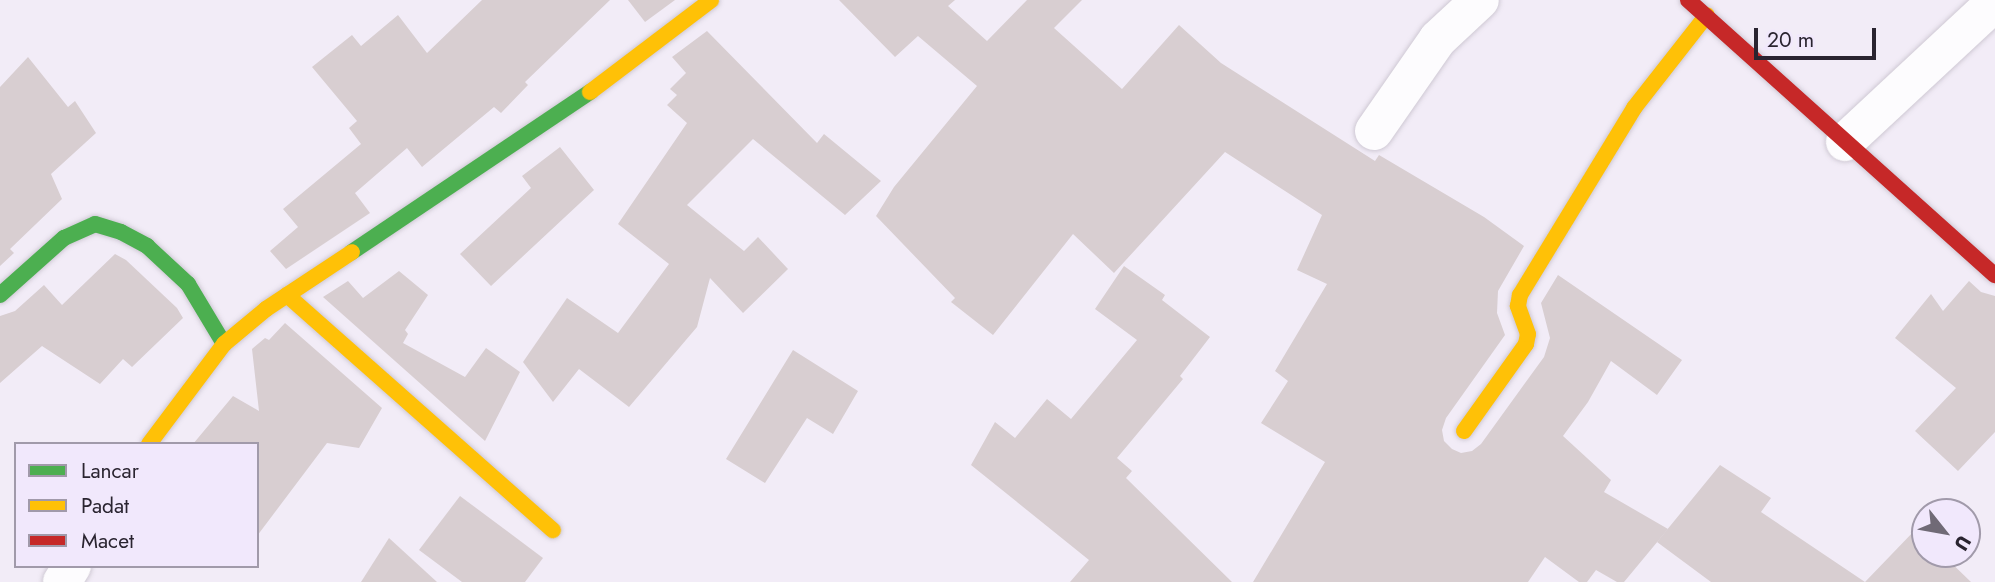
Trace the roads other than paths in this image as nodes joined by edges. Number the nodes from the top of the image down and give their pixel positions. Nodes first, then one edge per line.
1 (711, 0) edge
2 (1480, 0) edge
3 (1688, 0) edge
4 (1995, 2) edge
5 (1707, 15) junction
6 (1374, 131) dead end
7 (1845, 142) junction
8 (1995, 275) edge
9 (0, 295) edge
10 (287, 295) junction
11 (224, 344) junction
12 (1464, 431) dead end
13 (150, 442) edge
14 (553, 530) dead end

1 - 10 street
2 - 6 street
3 - 5 street
4 - 7 street
5 - 7 street
5 - 12 street
7 - 8 street
9 - 11 street
10 - 11 street
10 - 14 street
11 - 13 street

